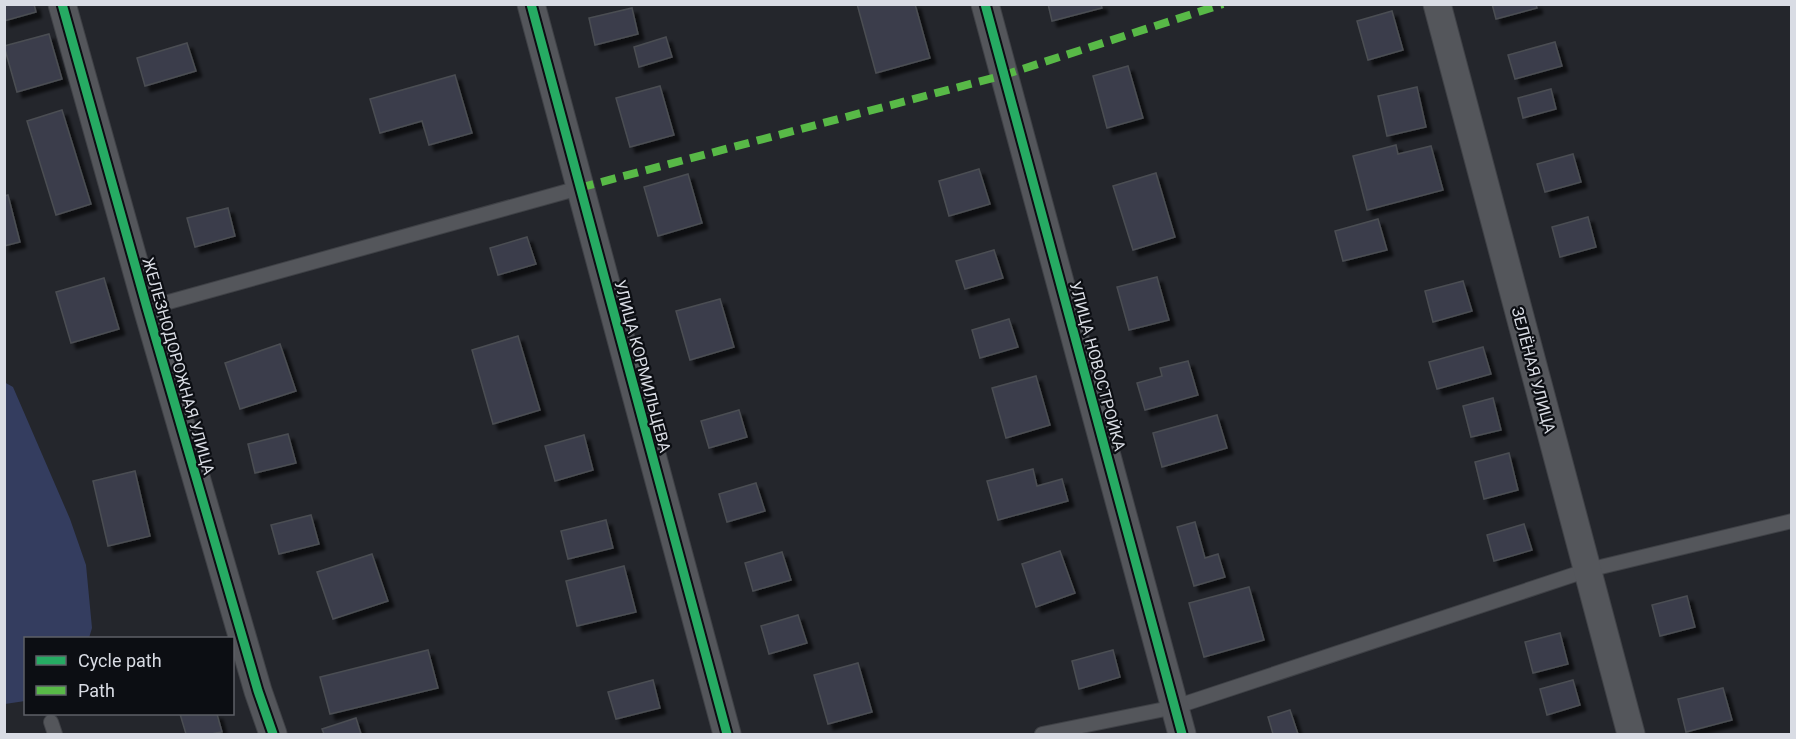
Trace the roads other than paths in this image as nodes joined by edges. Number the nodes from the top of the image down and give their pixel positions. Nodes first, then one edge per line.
1 (62, 4) edge
2 (531, 4) edge
3 (985, 4) edge
4 (1437, 4) edge
5 (579, 188) junction
6 (147, 308) junction
7 (1791, 521) edge
8 (1588, 570) junction
9 (1175, 707) junction
10 (273, 735) edge
11 (727, 735) edge
12 (1042, 735) edge
13 (1182, 735) edge
14 (1631, 735) edge

1 - 6 street, ЖЕЛЕЗНОДОРОЖНАЯ УЛИЦА
2 - 5 street, УЛИЦА КОРМИЛЬЦЕВА
3 - 9 street, УЛИЦА НОВОСТРОЙКА
4 - 8 street, ЗЕЛЁНАЯ УЛИЦА
5 - 6 lane
5 - 11 street, УЛИЦА КОРМИЛЬЦЕВА
6 - 10 street, ЖЕЛЕЗНОДОРОЖНАЯ УЛИЦА
7 - 8 lane
8 - 9 lane
8 - 14 street, ЗЕЛЁНАЯ УЛИЦА
9 - 12 lane
9 - 13 street, УЛИЦА НОВОСТРОЙКА

